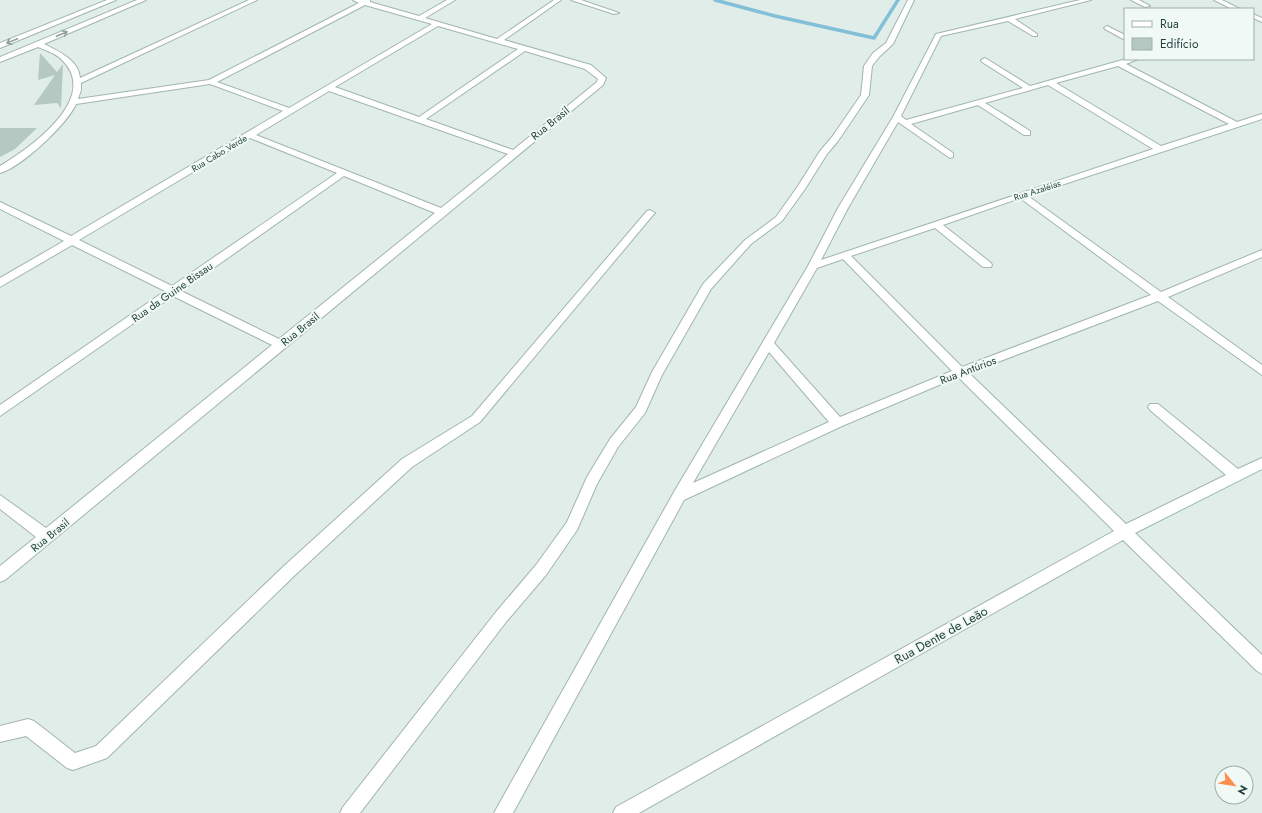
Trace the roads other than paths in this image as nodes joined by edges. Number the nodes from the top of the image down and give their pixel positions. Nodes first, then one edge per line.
1 (113, 0) edge
2 (144, 0) edge
3 (254, 0) edge
4 (356, 0) edge
5 (452, 0) edge
6 (558, 0) edge
7 (574, 0) edge
8 (911, 0) edge
9 (1088, 0) edge
10 (1134, 0) edge
11 (1217, 0) edge
12 (366, 1) edge
13 (1147, 6) dead end
14 (1235, 8) edge
15 (616, 13) dead end
16 (420, 18) junction
17 (1010, 19) junction
18 (438, 23) junction
19 (1107, 28) dead end
20 (1035, 35) dead end
21 (1124, 37) edge
22 (498, 41) junction
23 (38, 44) junction
24 (0, 46) edge
25 (524, 48) junction
26 (0, 60) edge
27 (985, 60) dead end
28 (1130, 60) edge
29 (1119, 63) junction
30 (79, 81) junction
31 (211, 82) junction
32 (1050, 83) junction
33 (329, 88) junction
34 (1030, 89) junction
35 (74, 102) junction
36 (978, 102) junction
37 (290, 111) junction
38 (1262, 116) edge
39 (420, 120) junction
40 (901, 120) junction
41 (1235, 124) junction
42 (1027, 133) dead end
43 (250, 135) junction
44 (1161, 150) junction
45 (514, 153) junction
46 (950, 155) dead end
47 (0, 170) edge
48 (344, 173) junction
49 (1021, 195) junction
50 (0, 205) edge
51 (442, 212) junction
52 (650, 213) dead end
53 (936, 224) junction
54 (72, 241) junction
55 (1262, 253) edge
56 (844, 255) junction
57 (987, 265) dead end
58 (813, 266) junction
59 (0, 284) edge
60 (173, 291) junction
61 (1160, 296) junction
62 (767, 343) junction
63 (281, 345) junction
64 (1262, 371) edge
65 (960, 372) junction
66 (1154, 407) dead end
67 (0, 411) edge
68 (838, 423) junction
69 (1262, 462) edge
70 (1236, 475) junction
71 (679, 496) junction
72 (0, 501) edge
73 (1124, 532) junction
74 (47, 537) junction
75 (0, 575) edge
76 (1262, 666) edge
77 (0, 734) edge
78 (349, 813) edge
79 (503, 813) edge
80 (622, 813) edge

1 -> 24 street
23 -> 2 street
3 - 30 street
4 - 12 street
5 - 16 street
6 - 22 street
7 - 15 street
8 - 78 street
9 - 17 street
10 - 13 street
11 - 14 street
12 - 16 street
12 - 31 street
16 - 18 street
17 - 20 street
17 - 40 street
18 - 22 street
18 - 33 street, Rua Cabo Verde
19 - 21 street
22 - 25 street
23 - 26 street
23 - 30 street
25 - 39 street
25 - 45 street, Rua Brasil
27 - 34 street
28 - 29 street
29 - 32 street
29 - 41 street
30 - 35 street
31 - 35 street
31 - 37 street
32 - 34 street
32 - 44 street
33 - 37 street, Rua Cabo Verde
33 - 39 street
34 - 36 street
35 - 47 street
36 - 40 street
36 - 42 street
37 - 43 street, Rua Cabo Verde
38 - 41 street, Rua Azaléias
39 - 45 street
40 - 46 street
40 - 58 street
41 - 44 street, Rua Azaléias
43 - 48 street
43 - 54 street, Rua Cabo Verde
44 - 49 street, Rua Azaléias
45 - 51 street, Rua Brasil
48 - 51 street
48 - 60 street, Rua da Guine Bissau
49 - 53 street, Rua Azaléias
49 - 61 street
50 - 54 street
51 - 63 street, Rua Brasil
52 - 77 street
53 - 56 street, Rua Azaléias
53 - 57 street
54 - 59 street, Rua Cabo Verde
54 - 60 street
55 - 61 street, Rua Antúrios
56 - 58 street, Rua Azaléias
56 - 65 street
58 - 62 street
60 - 63 street
60 - 67 street, Rua da Guine Bissau
61 - 64 street
61 - 65 street, Rua Antúrios
62 - 68 street
62 - 71 street
63 - 74 street, Rua Brasil
65 - 68 street, Rua Antúrios
65 - 73 street
66 - 70 street
68 - 71 street, Rua Antúrios
69 - 70 street, Rua Dente de Leão
70 - 73 street, Rua Dente de Leão
71 - 79 street
72 - 74 street
73 - 76 street
73 - 80 street, Rua Dente de Leão
74 - 75 street, Rua Brasil

